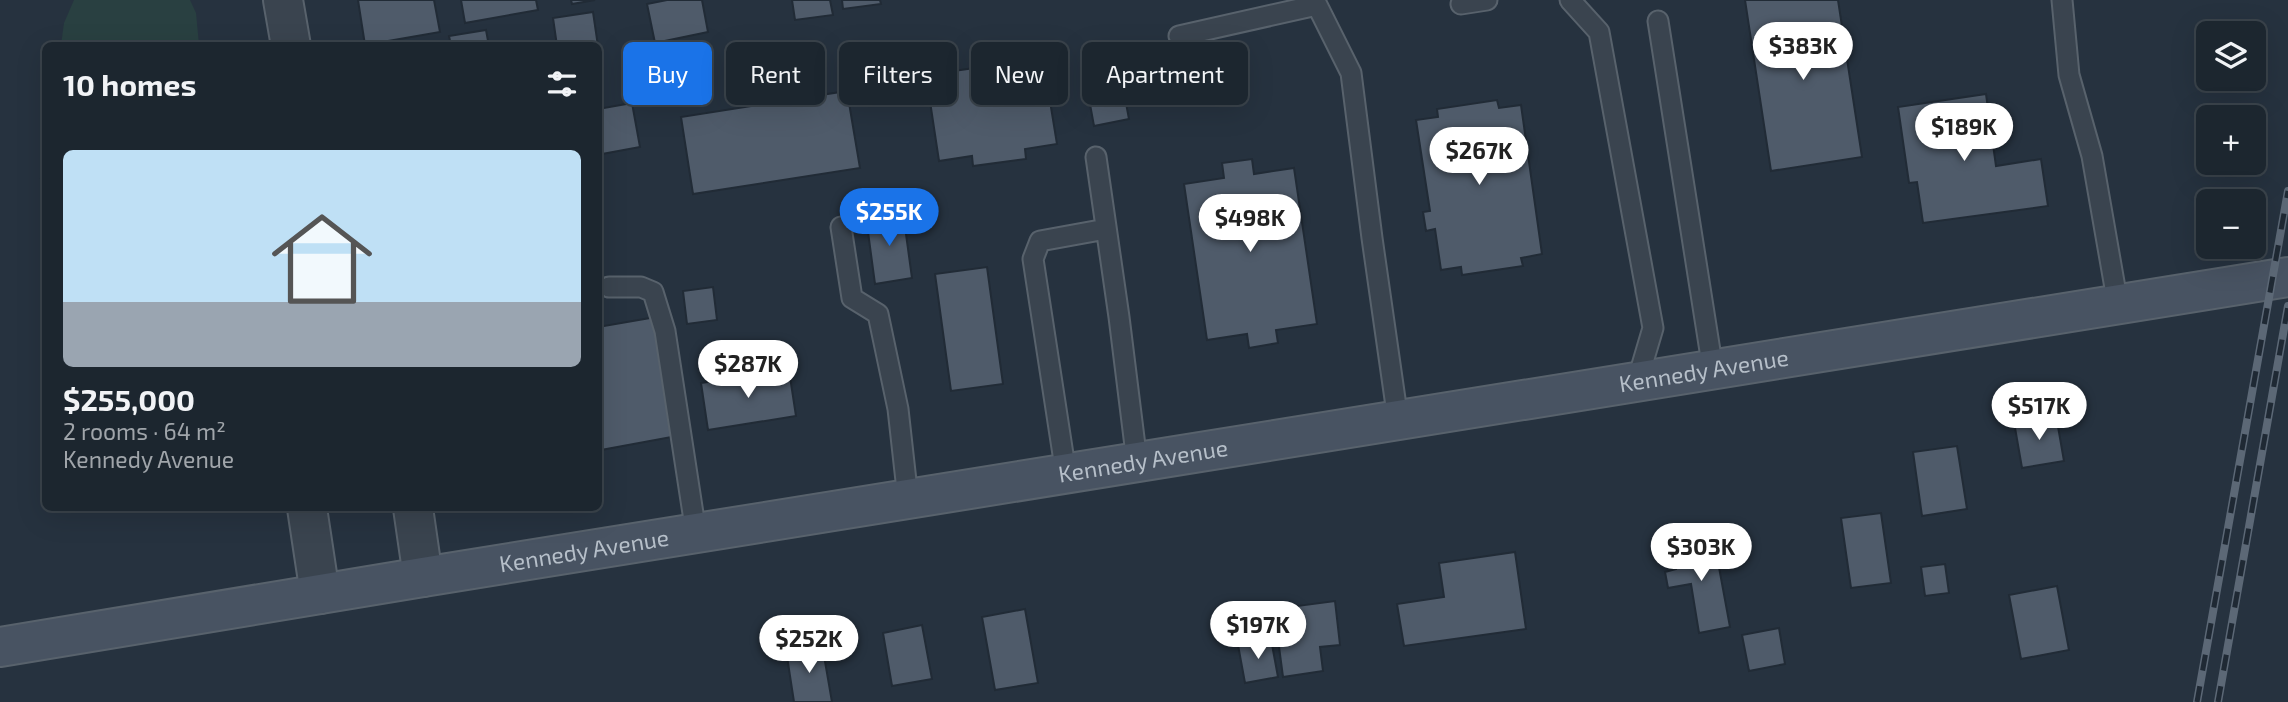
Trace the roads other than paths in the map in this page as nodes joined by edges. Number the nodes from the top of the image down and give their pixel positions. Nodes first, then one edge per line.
1 (284, 0) edge
2 (1487, 0) edge
3 (1570, 0) edge
4 (2062, 0) edge
5 (1461, 4) dead end
6 (1658, 21) dead end
7 (1179, 36) dead end
8 (290, 42) edge
9 (1096, 157) dead end
10 (841, 227) dead end
11 (1106, 229) junction
12 (2288, 277) edge
13 (609, 287) dead end
14 (2118, 305) junction
15 (1713, 370) junction
16 (1637, 382) junction
17 (1398, 420) junction
18 (1137, 463) junction
19 (1066, 474) junction
20 (908, 499) junction
21 (307, 511) edge
22 (413, 511) edge
23 (696, 533) junction
24 (424, 577) junction
25 (320, 594) junction
26 (0, 647) edge

1 - 8 street
2 - 5 lane
3 - 16 lane
4 - 14 lane
6 - 15 lane
7 - 17 lane
9 - 11 lane
10 - 20 lane
11 - 18 lane
11 - 19 lane
12 - 14 street, Kennedy Avenue
13 - 23 lane
14 - 15 street, Kennedy Avenue
15 - 16 street, Kennedy Avenue
16 - 17 street, Kennedy Avenue
17 - 18 street, Kennedy Avenue
18 - 19 street, Kennedy Avenue
19 - 20 street, Kennedy Avenue
20 - 23 street, Kennedy Avenue
21 - 25 street
22 - 24 street
23 - 24 street, Kennedy Avenue
24 - 25 street, Kennedy Avenue
25 - 26 street, Kennedy Avenue

